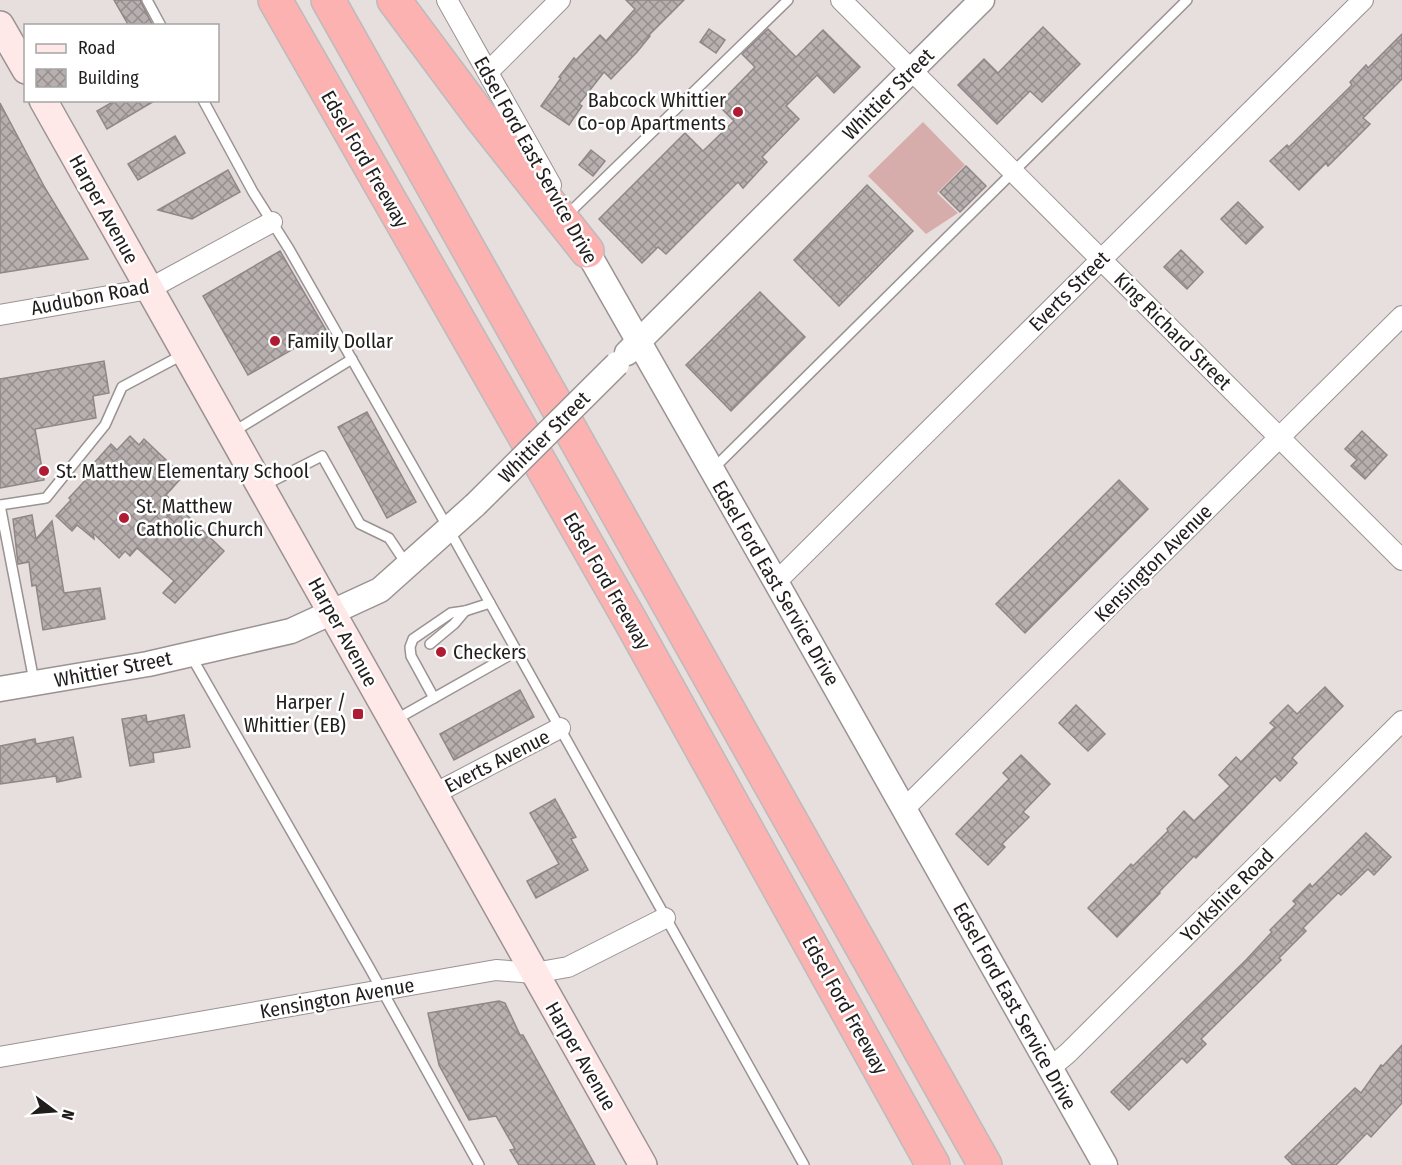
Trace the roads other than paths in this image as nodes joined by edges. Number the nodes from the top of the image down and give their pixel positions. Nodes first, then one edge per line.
1 (147, 0) edge
2 (275, 0) edge
3 (328, 0) edge
4 (394, 0) edge
5 (447, 0) edge
6 (560, 0) edge
7 (788, 0) edge
8 (841, 0) edge
9 (982, 0) edge
10 (1187, 0) edge
11 (1363, 0) edge
12 (160, 24) edge
13 (0, 25) edge
14 (24, 67) edge
15 (911, 70) junction
16 (488, 72) junction
17 (44, 102) edge
18 (204, 102) edge
19 (1013, 172) junction
20 (567, 215) junction
21 (272, 222) junction
22 (587, 251) junction
23 (1101, 260) junction
24 (149, 289) junction
25 (1, 313) edge
26 (1402, 316) edge
27 (638, 342) junction
28 (186, 354) junction
29 (352, 359) junction
30 (231, 433) junction
31 (1280, 437) junction
32 (712, 471) junction
33 (261, 487) junction
34 (0, 505) edge
35 (448, 528) junction
36 (1402, 560) edge
37 (407, 565) junction
38 (776, 582) junction
39 (490, 603) junction
40 (465, 611) junction
41 (332, 612) junction
42 (430, 644) dead end
43 (418, 651) dead end
44 (517, 651) junction
45 (190, 654) junction
46 (415, 663) junction
47 (34, 684) junction
48 (0, 689) edge
49 (434, 698) junction
50 (393, 721) junction
51 (1402, 721) edge
52 (560, 728) junction
53 (434, 794) junction
54 (904, 809) junction
55 (665, 918) junction
56 (534, 974) junction
57 (381, 990) junction
58 (0, 1057) edge
59 (1050, 1068) junction
60 (479, 1165) edge
61 (643, 1165) edge
62 (804, 1165) edge
63 (933, 1165) edge
64 (985, 1165) edge
65 (1105, 1165) edge

1 - 12 lane
2 - 63 highway, Edsel Ford Freeway
3 - 64 highway
4 - 22 highway
5 - 16 street, Edsel Ford East Service Drive
6 - 16 street
7 - 20 lane
8 - 15 street, King Richard Street
9 - 15 street, Whittier Street
10 - 19 lane
11 - 23 street, Everts Street
13 - 14 main road
15 - 19 street, King Richard Street
15 - 27 street, Whittier Street
16 - 20 street, Edsel Ford East Service Drive
17 - 24 main road, Harper Avenue
18 - 21 lane
19 - 23 street, King Richard Street
19 - 32 lane
20 - 22 street, Edsel Ford East Service Drive
21 - 24 street, Audubon Road
21 - 29 lane
22 - 27 street, Edsel Ford East Service Drive
23 - 31 street, King Richard Street
23 - 38 street, Everts Street
24 - 25 street, Audubon Road
24 - 28 main road, Harper Avenue
26 - 31 street, Kensington Avenue
27 - 32 street, Edsel Ford East Service Drive
27 - 35 street, Whittier Street, bridge
28 - 30 main road, Harper Avenue
28 - 34 lane
29 - 30 lane
29 - 35 lane
30 - 33 main road, Harper Avenue
31 - 36 street, King Richard Street
31 - 54 street, Kensington Avenue
32 - 38 street, Edsel Ford East Service Drive
33 - 37 lane
33 - 41 main road, Harper Avenue
34 - 47 lane
35 - 37 street, Whittier Street
35 - 39 lane
37 - 41 street, Whittier Street
38 - 54 street, Edsel Ford East Service Drive
39 - 40 lane
39 - 44 lane
40 - 42 lane
40 - 46 lane
41 - 45 street, Whittier Street
41 - 50 main road, Harper Avenue
43 - 46 lane
44 - 49 lane
44 - 52 lane
45 - 47 street, Whittier Street
45 - 57 lane
46 - 49 lane
47 - 48 street, Whittier Street
49 - 50 lane
50 - 53 main road, Harper Avenue
51 - 59 street, Yorkshire Road
52 - 53 street, Everts Avenue
52 - 55 lane
53 - 56 main road, Harper Avenue
54 - 59 street, Edsel Ford East Service Drive
55 - 56 street, Kensington Avenue
55 - 62 lane
56 - 57 street, Kensington Avenue
56 - 61 main road, Harper Avenue
57 - 58 street, Kensington Avenue
57 - 60 lane
59 - 65 street, Edsel Ford East Service Drive

